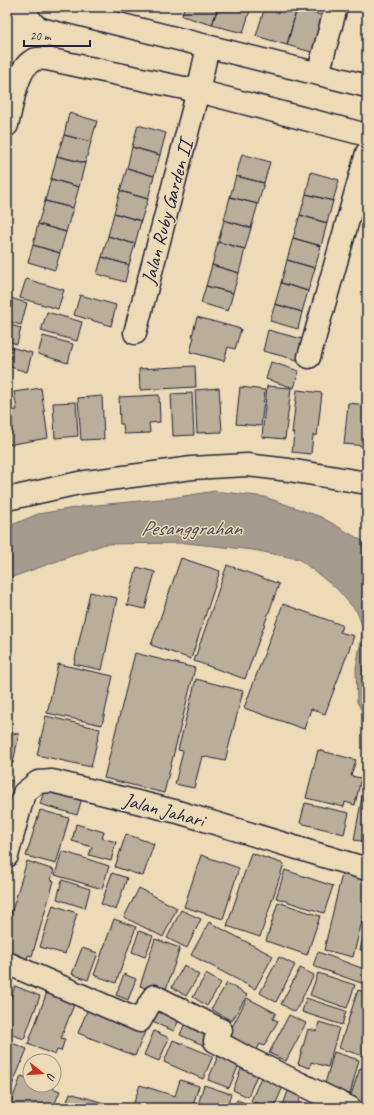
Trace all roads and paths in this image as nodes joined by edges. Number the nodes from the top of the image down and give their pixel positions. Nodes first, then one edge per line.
1 (336, 7) edge
2 (63, 9) edge
3 (208, 47) junction
4 (318, 74) junction
5 (367, 86) edge
6 (198, 91) junction
7 (7, 124) edge
8 (367, 135) edge
9 (367, 153) edge
10 (135, 333) dead end
11 (309, 356) dead end
12 (367, 483) edge
13 (7, 499) edge
14 (7, 856) edge
15 (367, 869) edge
16 (7, 963) edge
17 (350, 1108) edge

1 - 4 street
2 - 3 street
3 - 4 street
3 - 6 street, Jalan Ruby Garden II
4 - 5 street
6 - 7 street
6 - 8 street
6 - 10 street, Jalan Ruby Garden II
9 - 11 street
12 - 13 street
14 - 15 street, Jalan Jahari
16 - 17 street

